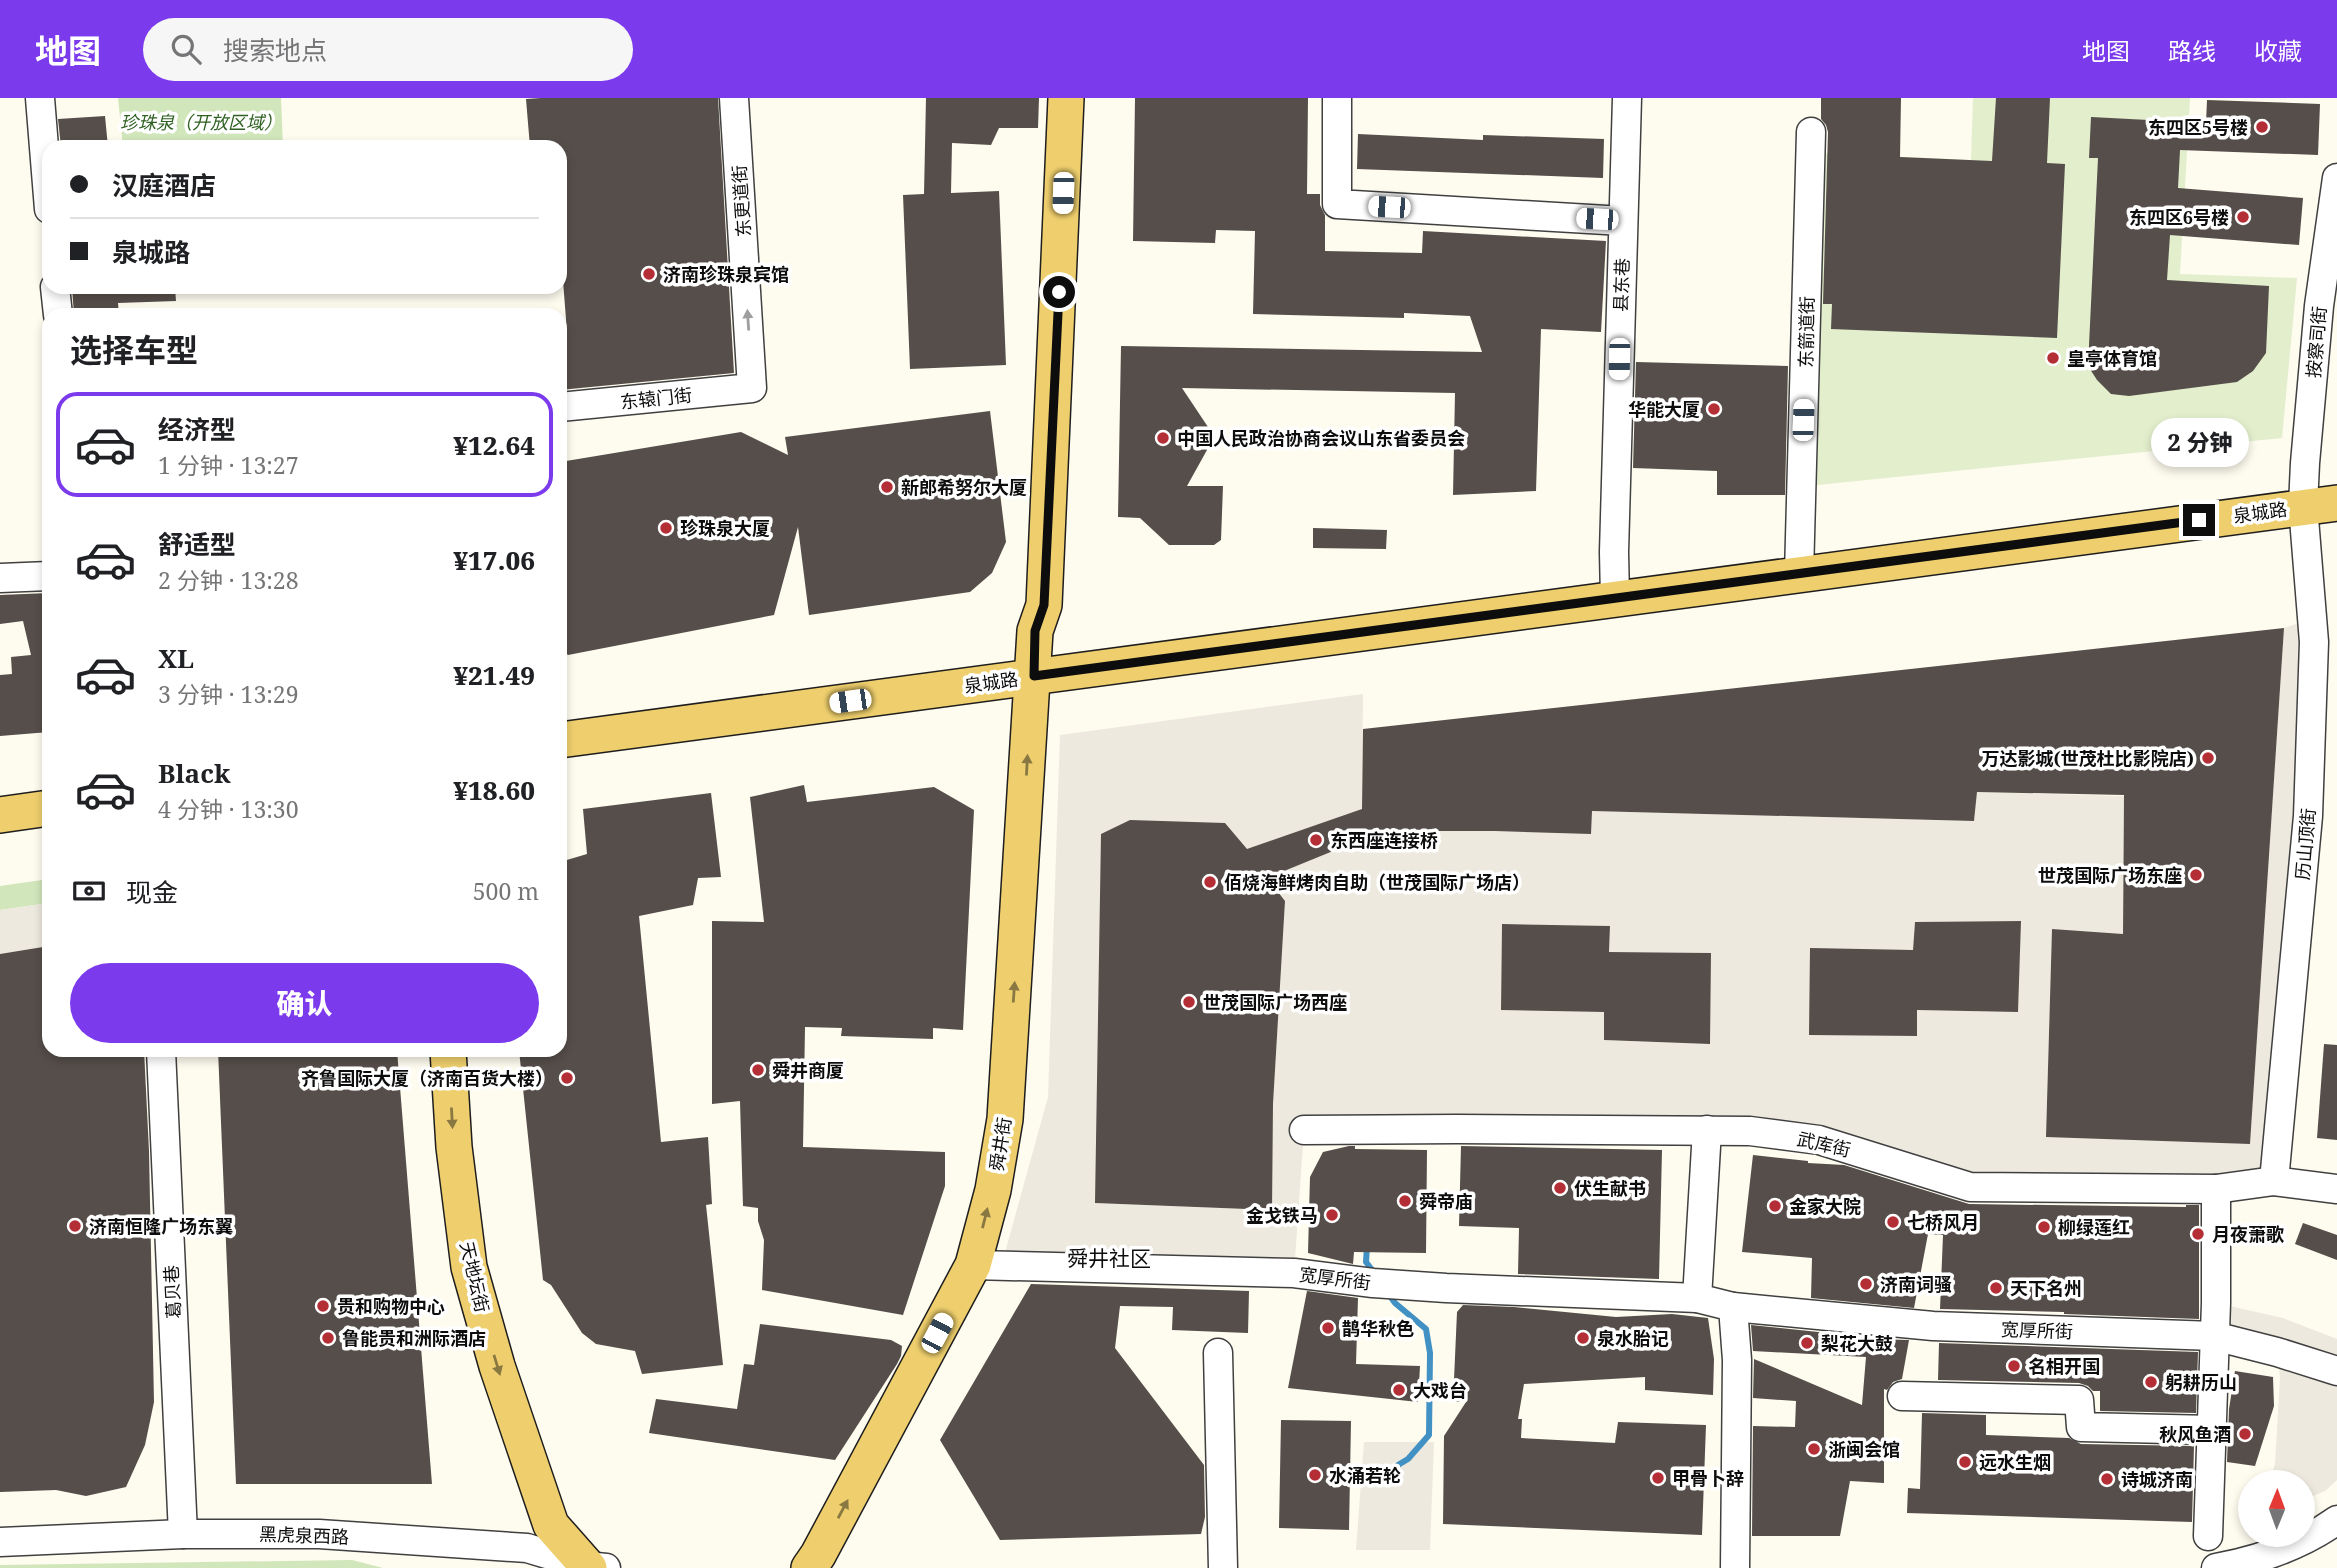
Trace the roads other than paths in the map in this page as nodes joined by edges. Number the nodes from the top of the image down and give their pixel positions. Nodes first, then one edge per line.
1 (40, 98) edge
2 (734, 98) edge
3 (1066, 98) edge
4 (1337, 98) edge
5 (1627, 98) edge
6 (1811, 132) dead end
7 (43, 140) edge
8 (2337, 178) edge
9 (1623, 221) junction
10 (752, 388) joint
11 (567, 406) edge
12 (2337, 503) edge
13 (2303, 506) junction
14 (1799, 574) junction
15 (42, 576) edge
16 (0, 578) edge
17 (1615, 598) junction
18 (1034, 676) junction
19 (567, 739) edge
20 (42, 809) edge
21 (0, 815) edge
22 (161, 1057) edge
23 (448, 1057) edge
24 (1304, 1130) dead end
25 (1707, 1130) junction
26 (2274, 1181) junction
27 (2216, 1189) junction
28 (2337, 1189) edge
29 (973, 1265) junction
30 (1697, 1298) junction
31 (1733, 1307) junction
32 (2214, 1336) junction
33 (1218, 1353) dead end
34 (2337, 1371) edge
35 (1902, 1396) dead end
36 (2213, 1430) junction
37 (2337, 1520) edge
38 (183, 1534) junction
39 (2208, 1536) dead end
40 (0, 1542) edge
41 (594, 1567) edge
42 (809, 1568) edge
43 (1223, 1568) edge
44 (1735, 1568) edge
45 (2216, 1568) edge

1 - 7 street
10 -> 2 street, 东更道街
3 - 18 main road, 舜井街
4 - 9 street
5 - 9 street, 县东巷
6 - 14 street, 东箭道街
8 - 13 street, 按察司街
9 - 17 street, 县东巷
10 - 11 street, 东辕门街
12 - 13 main road, 泉城路
13 - 14 main road, 泉城路
13 - 26 street, 历山顶街
14 - 17 main road, 泉城路
15 - 16 street
17 - 18 main road, 泉城路
18 - 19 main road, 泉城路
29 -> 18 main road, 舜井街
20 - 21 main road
22 - 38 street, 葛贝巷
23 -> 41 main road, 天地坛街
24 - 25 street, 武库街
25 - 27 street, 武库街
25 - 30 street
26 - 27 street, 武库街
26 - 28 street, 武库街
27 - 32 street
29 - 30 street, 宽厚所街
42 -> 29 main road, 舜井街
30 - 31 street, 宽厚所街
31 - 32 street, 宽厚所街
31 - 44 street
32 - 34 street, 宽厚所街
32 - 36 street
33 - 43 street
35 - 36 street
36 - 39 street
37 - 45 street
38 - 40 street, 黑虎泉西路
38 - 41 street, 黑虎泉西路

